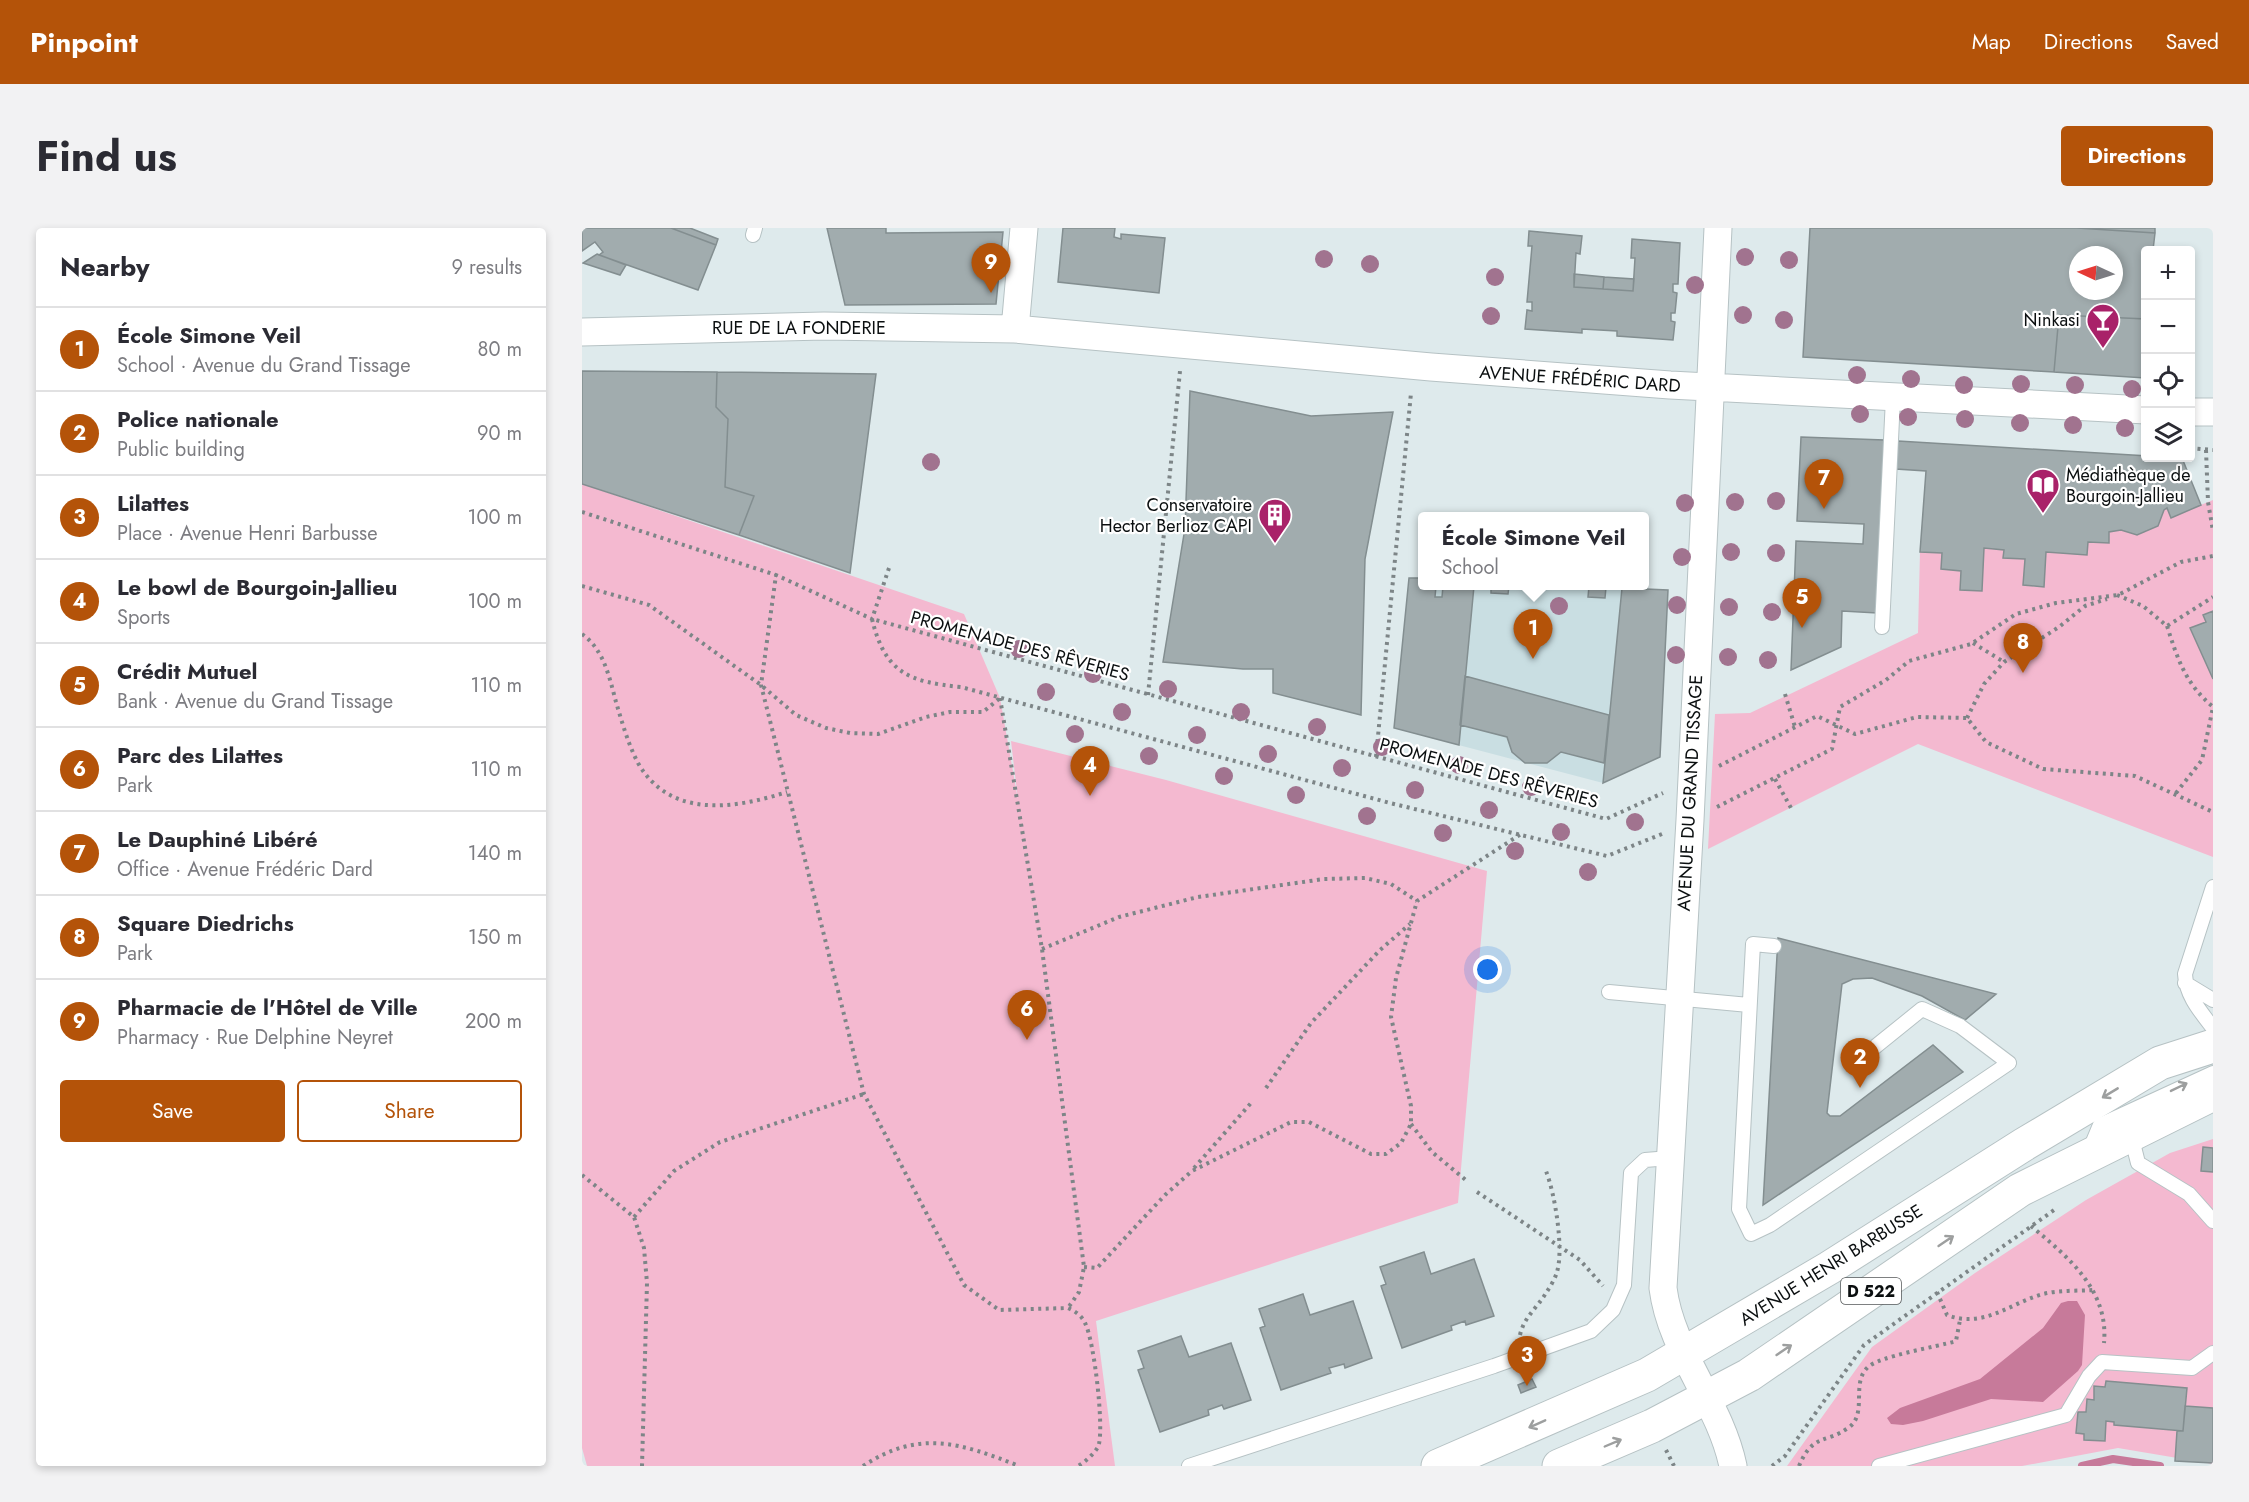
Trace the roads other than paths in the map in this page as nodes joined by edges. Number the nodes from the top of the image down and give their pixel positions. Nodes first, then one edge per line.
1 (1024, 228) edge
2 (1718, 228) edge
3 (1015, 329) junction
4 (582, 332) edge
5 (1710, 388) junction
6 (1893, 398) junction
7 (2141, 410) edge
8 (2195, 412) edge
9 (2213, 412) edge
10 (1882, 627) dead end
11 (2213, 887) edge
12 (1774, 946) dead end
13 (2186, 983) junction
14 (1609, 992) dead end
15 (1679, 999) junction
16 (2213, 1000) edge
17 (1749, 1005) junction
18 (2213, 1028) edge
19 (2213, 1046) edge
20 (1860, 1059) dead end
21 (2213, 1073) edge
22 (2213, 1094) edge
23 (2131, 1133) junction
24 (2086, 1156) junction
25 (1670, 1158) junction
26 (2213, 1221) edge
27 (1685, 1353) junction
28 (2213, 1353) edge
29 (1707, 1395) junction
30 (1189, 1466) edge
31 (1438, 1466) edge
32 (1559, 1466) edge
33 (1733, 1466) edge
34 (1879, 1466) edge

1 - 3 street
2 - 5 street, AVENUE DU GRAND TISSAGE
3 - 4 street, RUE DE LA FONDERIE
3 - 5 street, AVENUE FRÉDÉRIC DARD
5 - 6 street, AVENUE FRÉDÉRIC DARD
5 - 15 street, AVENUE DU GRAND TISSAGE
6 - 7 street, AVENUE FRÉDÉRIC DARD
6 - 10 lane
8 - 9 street
11 - 13 lane
12 - 17 lane
13 - 16 lane
13 - 18 lane
14 - 15 lane
15 - 17 lane
15 - 25 street, AVENUE DU GRAND TISSAGE
17 - 20 lane
19 -> 27 main road, AVENUE HENRI BARBUSSE / D 522
24 -> 21 lane
22 - 23 main road, D 522
23 - 24 main road, D 522
23 - 26 lane
29 -> 24 main road, D 522
25 - 27 street, AVENUE DU GRAND TISSAGE
25 - 30 lane
27 - 29 street, AVENUE DU GRAND TISSAGE
27 -> 31 main road, AVENUE HENRI BARBUSSE / D 522
28 - 34 lane
32 -> 29 main road, D 522
29 - 33 street, AVENUE DU GRAND TISSAGE

